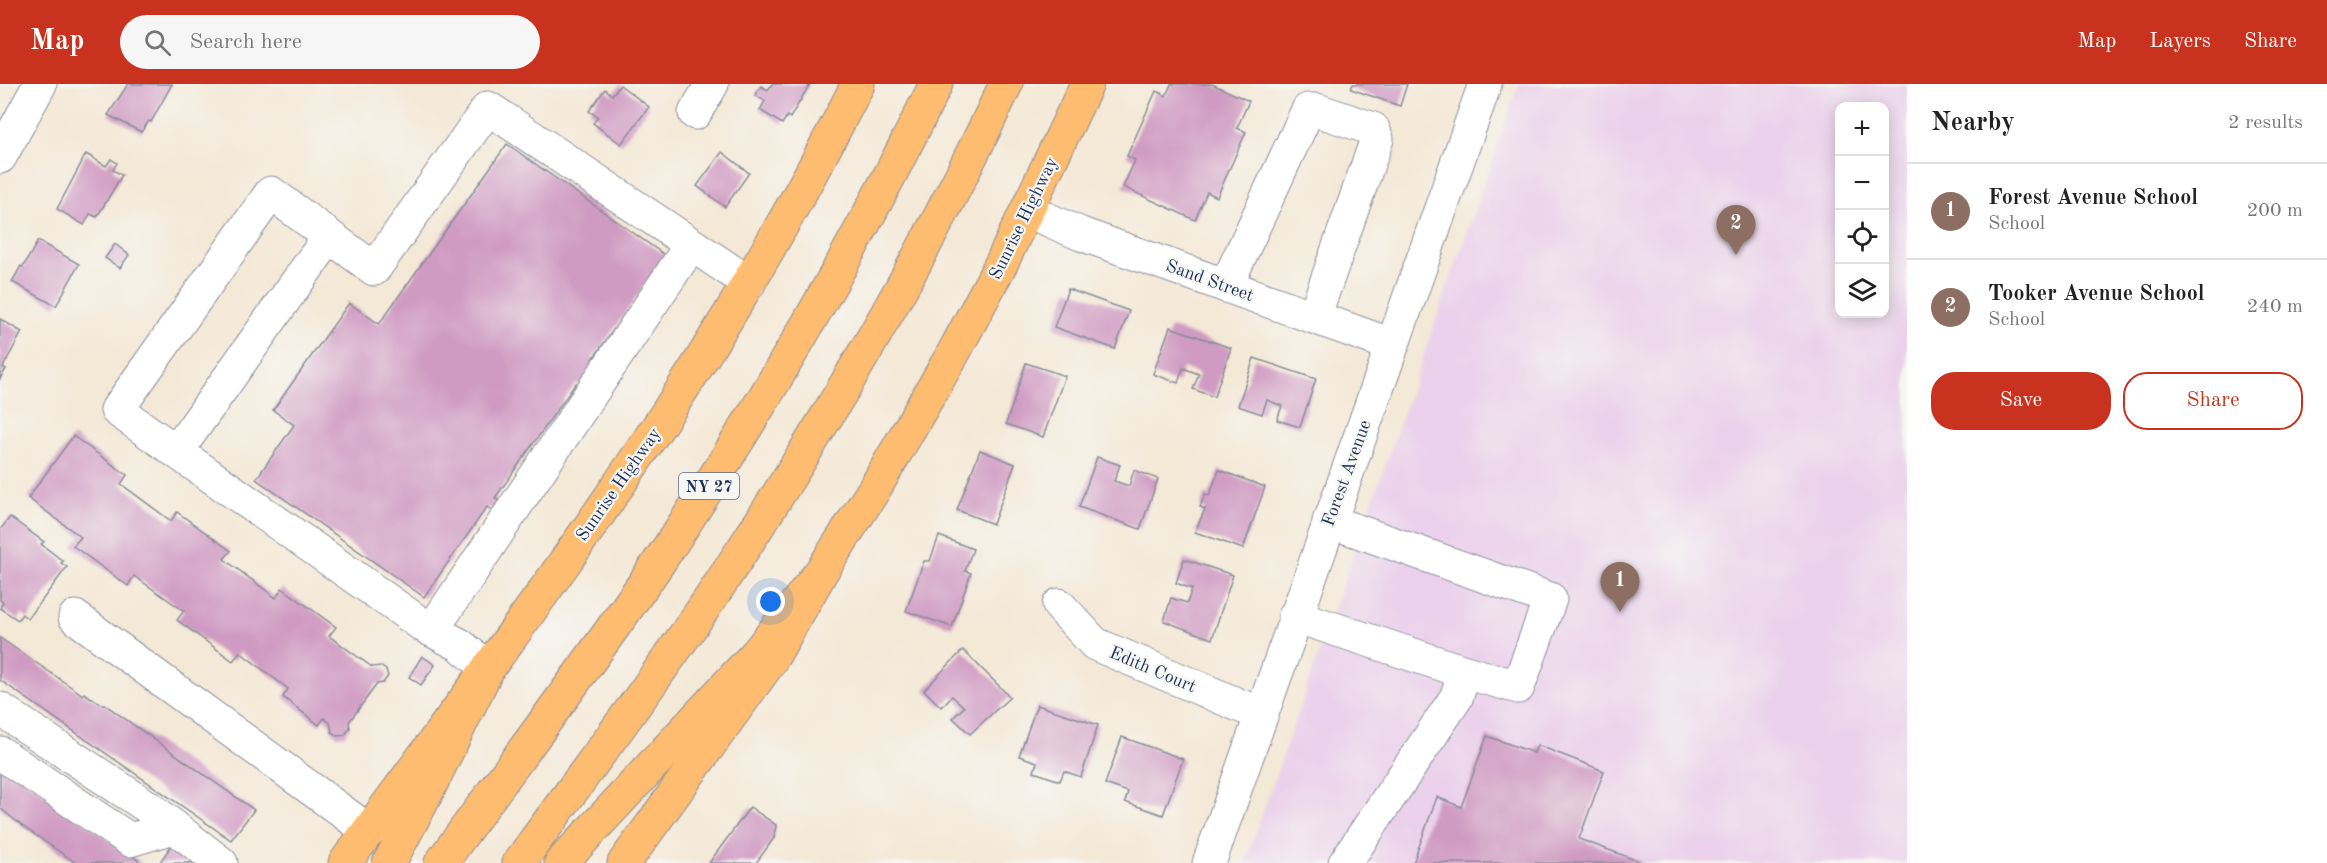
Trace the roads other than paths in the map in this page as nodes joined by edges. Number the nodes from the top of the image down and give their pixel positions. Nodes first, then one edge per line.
1 (40, 84) edge
2 (712, 84) edge
3 (858, 84) edge
4 (936, 84) edge
5 (1006, 84) edge
6 (1088, 84) edge
7 (1485, 84) edge
8 (695, 113) dead end
9 (0, 157) edge
10 (1028, 211) junction
11 (330, 237) junction
12 (691, 245) junction
13 (749, 283) junction
14 (1226, 285) junction
15 (1314, 317) junction
16 (1392, 345) junction
17 (177, 451) junction
18 (1329, 521) junction
19 (823, 569) junction
20 (1059, 605) dead end
21 (1295, 616) junction
22 (75, 617) dead end
23 (432, 630) junction
24 (488, 668) junction
25 (1465, 672) junction
26 (0, 709) edge
27 (1260, 714) junction
28 (0, 753) edge
29 (174, 827) junction
30 (369, 831) junction
31 (222, 863) edge
32 (345, 863) edge
33 (389, 863) edge
34 (441, 863) edge
35 (519, 863) edge
36 (561, 863) edge
37 (624, 863) edge
38 (1209, 863) edge
39 (1345, 863) edge

1 - 9 street
2 - 8 street
3 - 13 main road, Sunrise Highway
4 - 34 main road, NY 27
5 - 35 main road
6 - 10 main road, Sunrise Highway
7 - 16 street, Forest Avenue
10 - 14 street, Sand Street
10 - 19 main road, Sunrise Highway
11 - 12 street
11 - 17 street
11 - 17 street
12 - 13 street
12 - 23 street
13 - 24 main road, Sunrise Highway
14 - 15 street, Sand Street
14 - 15 street
15 - 16 street, Sand Street
16 - 18 street, Forest Avenue
17 - 23 street
18 - 21 street, Forest Avenue
18 - 25 street
19 - 36 main road
19 - 37 main road, Sunrise Highway
20 - 27 street, Edith Court
21 - 25 street
21 - 27 street, Forest Avenue
22 - 30 street
23 - 24 street
24 - 30 main road, Sunrise Highway
24 - 33 main road
25 - 39 street
26 - 29 street
27 - 38 street, Forest Avenue
28 - 29 street
29 - 31 street
30 - 32 main road, Sunrise Highway

